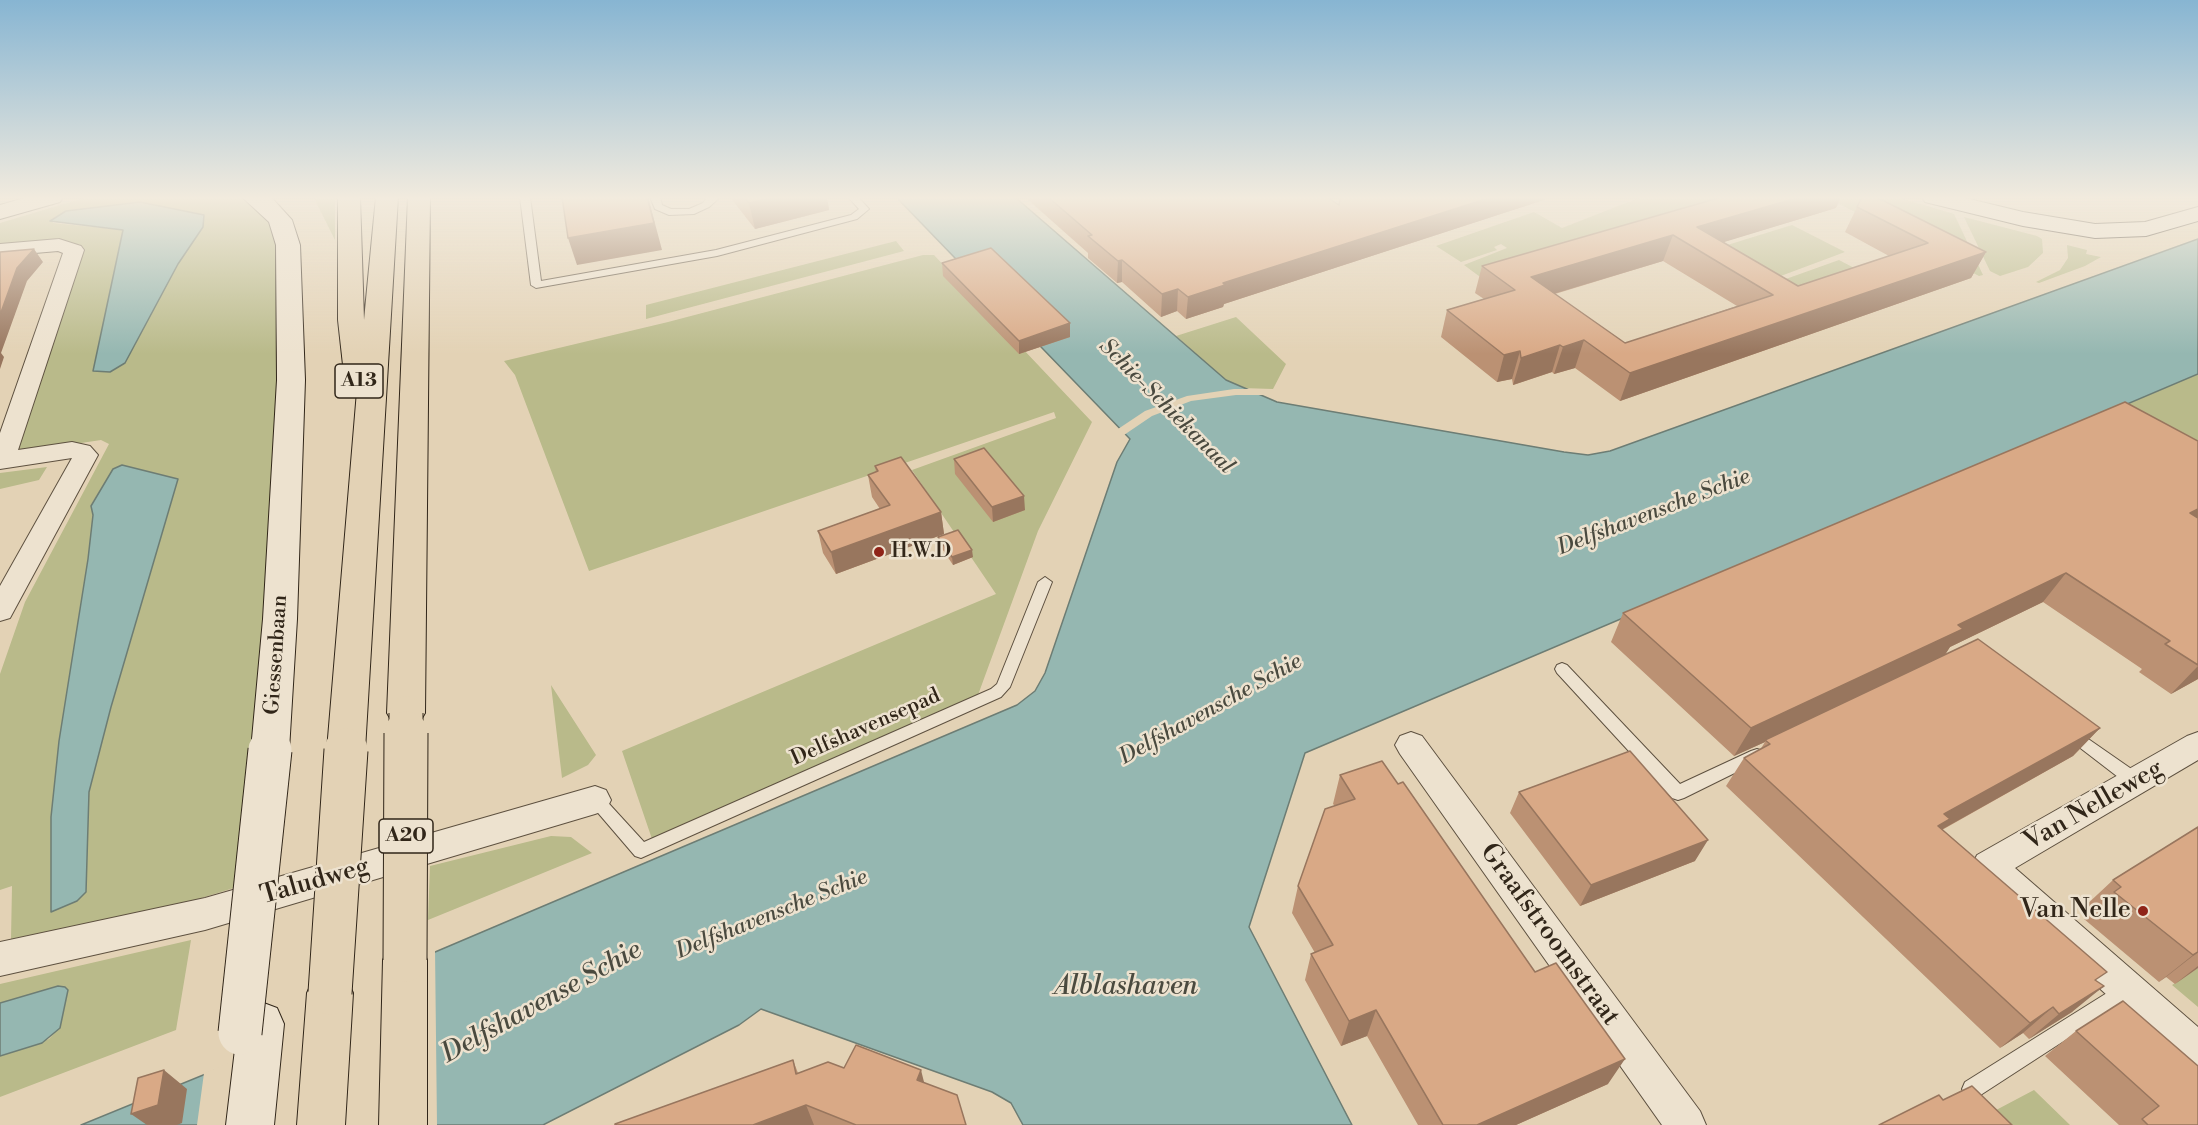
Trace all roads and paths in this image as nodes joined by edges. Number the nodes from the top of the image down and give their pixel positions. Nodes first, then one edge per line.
1 (72, 250) edge
2 (288, 250) edge
3 (299, 250) edge
4 (350, 250) edge
5 (383, 250) edge
6 (419, 250) edge
7 (430, 250) edge
8 (532, 250) edge
9 (731, 250) edge
10 (418, 311) junction
11 (367, 442) junction
12 (2, 460) edge
13 (1045, 582) dead end
14 (0, 612) edge
15 (1562, 669) dead end
16 (2061, 725) edge
17 (2198, 745) edge
18 (1411, 746) dead end
19 (1774, 747) edge
20 (277, 748) junction
21 (2137, 782) junction
22 (595, 800) joint
23 (641, 850) joint
24 (0, 959) edge
25 (2126, 990) junction
26 (2198, 1052) edge
27 (1972, 1089) edge
28 (230, 1125) edge
29 (250, 1125) edge
30 (321, 1125) edge
31 (403, 1125) edge
32 (1686, 1125) edge

1 - 12 street
2 - 20 street, Giessenbaan
3 - 20 street, Giessenbaan
4 - 11 highway, A13
5 - 11 highway
6 - 10 highway, A20
7 - 10 highway, A20
8 - 9 lane
10 - 31 highway, A20, bridge
11 - 30 highway, bridge
12 - 14 street
13 - 23 lane, Delfshavensepad
15 - 19 lane
16 - 21 lane
17 - 21 street, Van Nelleweg
18 - 32 street, Graafstroomstraat
20 - 28 street, Giessenbaan, bridge
20 - 29 street, Giessenbaan
21 - 25 street, Van Nelleweg
22 - 23 lane, Taludweg
22 - 24 street, Taludweg
25 - 26 street
25 - 27 lane

